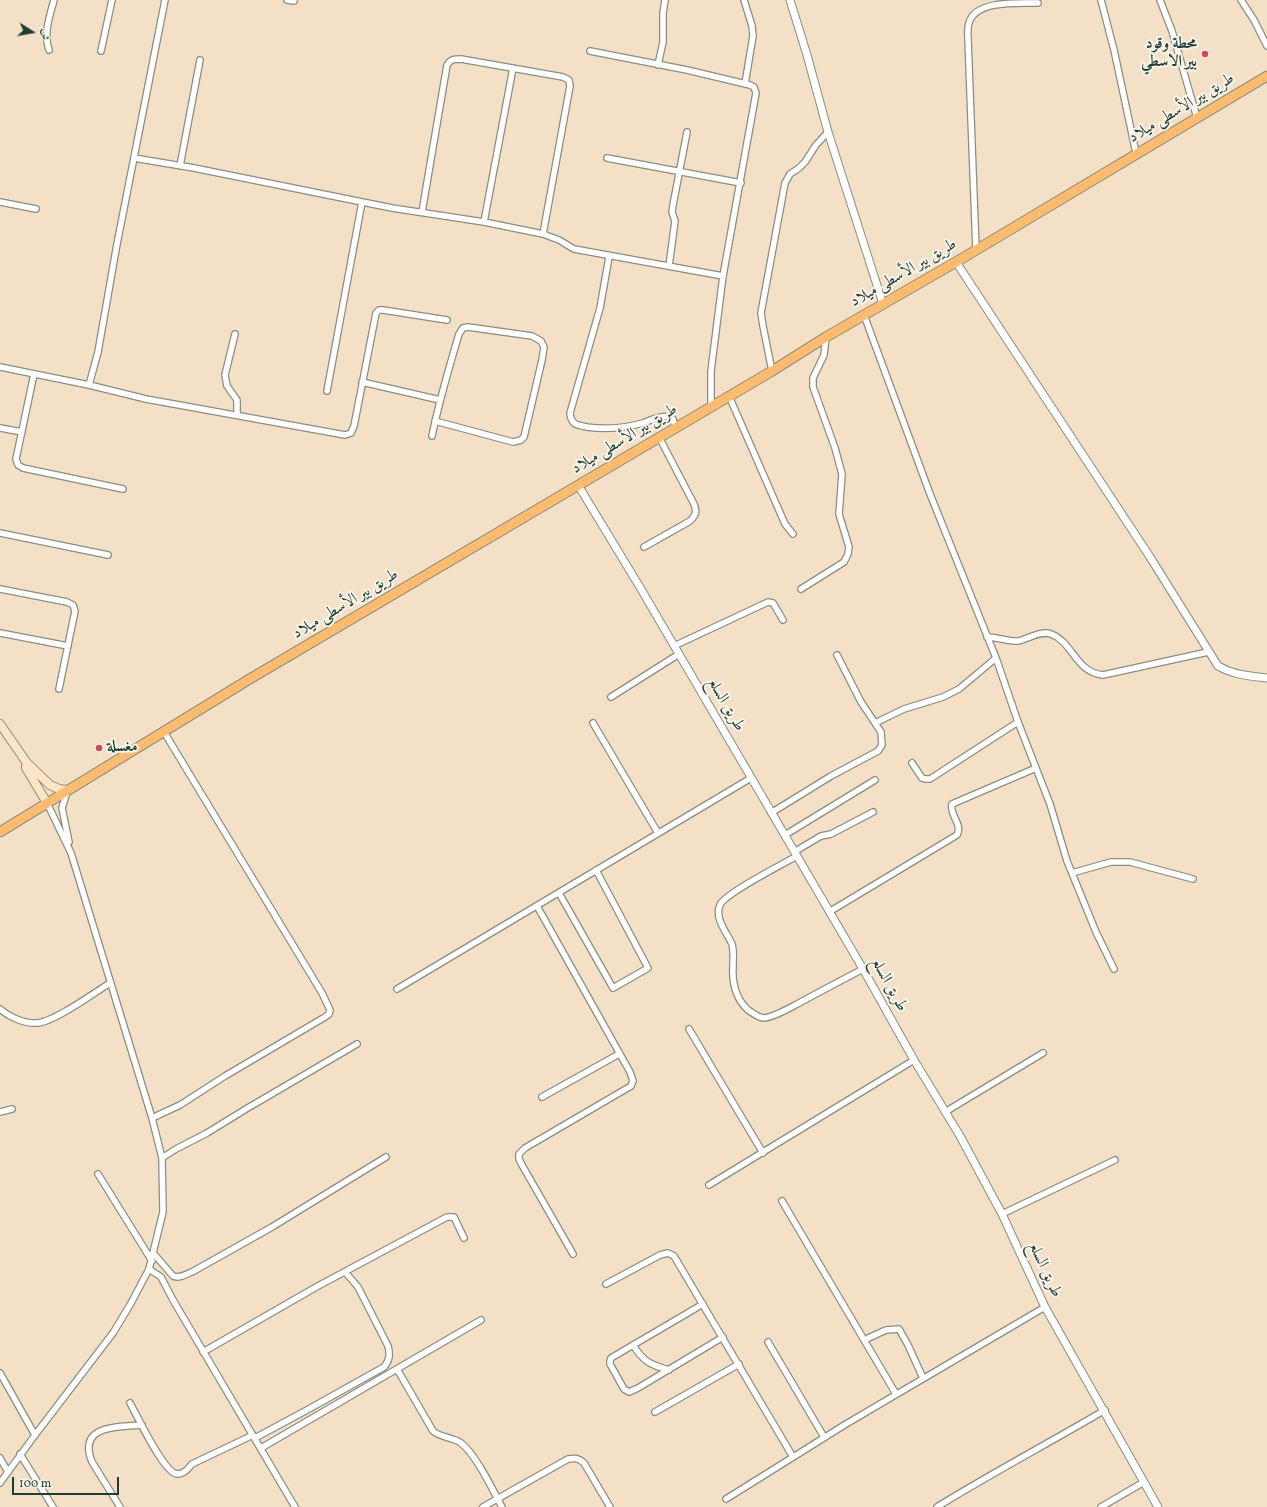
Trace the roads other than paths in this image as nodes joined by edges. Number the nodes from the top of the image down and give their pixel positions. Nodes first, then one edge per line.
1 (54, 0) edge
2 (112, 0) edge
3 (165, 0) edge
4 (665, 0) edge
5 (744, 0) edge
6 (790, 0) edge
7 (1101, 0) edge
8 (1160, 0) edge
9 (1241, 0) edge
10 (1038, 3) dead end
11 (1267, 46) edge
12 (49, 50) dead end
13 (102, 51) dead end
14 (590, 51) dead end
15 (200, 60) dead end
16 (658, 65) junction
17 (513, 68) junction
18 (1267, 76) edge
19 (745, 84) junction
20 (1197, 118) junction
21 (687, 132) dead end
22 (828, 132) junction
23 (1136, 153) junction
24 (134, 158) junction
25 (607, 158) dead end
26 (180, 166) junction
27 (680, 172) junction
28 (741, 183) junction
29 (0, 202) edge
30 (362, 202) junction
31 (36, 209) dead end
32 (422, 212) junction
33 (484, 222) junction
34 (543, 234) junction
35 (976, 250) junction
36 (609, 256) junction
37 (956, 262) junction
38 (669, 266) junction
39 (724, 276) junction
40 (883, 304) junction
41 (864, 315) junction
42 (447, 320) dead end
43 (235, 334) dead end
44 (826, 337) junction
45 (0, 367) edge
46 (772, 371) junction
47 (34, 374) junction
48 (362, 382) junction
49 (89, 385) junction
50 (327, 391) dead end
51 (729, 396) junction
52 (440, 400) junction
53 (711, 406) junction
54 (237, 415) junction
55 (435, 421) junction
56 (0, 428) edge
57 (675, 428) junction
58 (22, 432) junction
59 (432, 436) dead end
60 (659, 437) junction
61 (578, 485) junction
62 (123, 489) dead end
63 (0, 533) edge
64 (793, 534) dead end
65 (644, 547) dead end
66 (108, 555) dead end
67 (0, 589) edge
68 (801, 589) dead end
69 (783, 620) dead end
70 (0, 633) edge
71 (987, 637) junction
72 (68, 646) junction
73 (674, 646) junction
74 (1208, 652) junction
75 (679, 654) junction
76 (837, 655) dead end
77 (996, 658) junction
78 (1267, 678) edge
79 (59, 689) dead end
80 (611, 697) dead end
81 (1018, 722) junction
82 (593, 723) dead end
83 (875, 723) junction
84 (0, 724) edge
85 (164, 732) junction
86 (26, 763) junction
87 (912, 763) dead end
88 (1036, 768) junction
89 (751, 778) junction
90 (875, 780) dead end
91 (68, 790) junction
92 (47, 803) junction
93 (873, 812) dead end
94 (771, 813) junction
95 (0, 832) edge
96 (658, 833) junction
97 (785, 835) junction
98 (70, 853) junction
99 (796, 854) junction
100 (596, 870) junction
101 (1072, 873) junction
102 (1193, 879) dead end
103 (558, 893) junction
104 (537, 906) junction
105 (829, 912) junction
106 (863, 969) junction
107 (1114, 969) dead end
108 (110, 983) junction
109 (398, 989) dead end
110 (0, 1009) edge
111 (689, 1029) dead end
112 (357, 1044) dead end
113 (1044, 1053) dead end
114 (619, 1054) junction
115 (914, 1060) junction
116 (542, 1097) dead end
117 (12, 1109) dead end
118 (0, 1112) edge
119 (945, 1112) junction
120 (152, 1118) junction
121 (763, 1153) junction
122 (386, 1157) dead end
123 (162, 1158) junction
124 (1115, 1160) dead end
125 (98, 1174) dead end
126 (709, 1186) dead end
127 (782, 1201) dead end
128 (1002, 1214) junction
129 (464, 1238) dead end
130 (154, 1254) junction
131 (573, 1254) dead end
132 (152, 1261) junction
133 (149, 1269) junction
134 (345, 1272) junction
135 (606, 1284) dead end
136 (704, 1304) junction
137 (1045, 1307) junction
138 (481, 1320) dead end
139 (723, 1337) junction
140 (864, 1340) junction
141 (768, 1342) dead end
142 (632, 1345) junction
143 (203, 1352) junction
144 (739, 1364) junction
145 (397, 1369) junction
146 (669, 1370) junction
147 (0, 1373) edge
148 (923, 1378) junction
149 (896, 1394) junction
150 (130, 1403) dead end
151 (1105, 1410) junction
152 (655, 1412) dead end
153 (142, 1424) junction
154 (34, 1435) junction
155 (254, 1436) junction
156 (824, 1437) junction
157 (261, 1448) junction
158 (20, 1454) junction
159 (793, 1457) junction
160 (0, 1458) edge
161 (8, 1472) junction
162 (1144, 1482) junction
163 (0, 1483) edge
164 (497, 1498) junction
165 (726, 1499) dead end
166 (53, 1507) edge
167 (120, 1507) edge
168 (295, 1507) edge
169 (483, 1507) edge
170 (502, 1507) edge
171 (610, 1507) edge
172 (937, 1507) edge
173 (1101, 1507) edge
174 (1158, 1507) edge

1 - 12 street
2 - 13 street
3 - 24 street
4 - 16 street
5 - 19 street
6 - 22 street
7 - 23 street
8 - 20 street
9 - 11 street
10 - 35 street
14 - 16 street
15 - 26 street
16 - 19 street
17 - 32 street
17 - 33 street
17 - 34 street
18 - 20 main road, طريق بير الأسطى ميلاد
19 - 28 street
20 - 23 main road, طريق بير الأسطى ميلاد
21 - 27 street
22 - 40 street
22 - 46 street
23 - 35 main road, طريق بير الأسطى ميلاد
24 - 26 street
24 - 49 street
25 - 27 street
26 - 30 street
27 - 28 street
27 - 38 street
28 - 39 street
29 - 31 street
30 - 32 street
30 - 50 street
32 - 33 street
33 - 34 street
34 - 36 street
35 - 37 main road, طريق بير الأسطى ميلاد
36 - 38 street
36 - 57 street
37 - 40 main road, طريق بير الأسطى ميلاد
37 - 74 street
38 - 39 street
39 - 53 street
40 - 41 main road, طريق بير الأسطى ميلاد
41 - 44 main road, طريق بير الأسطى ميلاد
41 - 71 street
42 - 48 street
43 - 54 street
44 - 46 main road, طريق بير الأسطى ميلاد
44 - 68 street
45 - 47 street
46 - 51 main road, طريق بير الأسطى ميلاد
47 - 49 street
47 - 58 street
48 - 52 street
48 - 54 street
49 - 54 street
51 - 53 main road, طريق بير الأسطى ميلاد
51 - 64 street
52 - 55 street
52 - 55 street
53 - 57 main road, طريق بير الأسطى ميلاد
55 - 59 street
56 - 58 street
57 - 60 main road, طريق بير الأسطى ميلاد
58 - 62 street
60 - 61 main road, طريق بير الأسطى ميلاد
60 - 65 street
61 - 73 street, طريق السلع
61 - 85 main road, طريق بير الأسطى ميلاد
63 - 66 street
67 - 72 street
69 - 73 street
70 - 72 street
71 - 74 street
71 - 77 street
72 - 79 street
73 - 75 street, طريق السلع
74 - 78 street
75 - 80 street
75 - 89 street, طريق السلع
76 - 83 street
77 - 81 street
77 - 83 street
81 - 87 street
81 - 88 street
82 - 96 street
83 - 94 street
84 - 86 main road
85 - 91 main road, طريق بير الأسطى ميلاد
85 - 120 street
86 - 91 main road
86 - 92 main road
88 - 101 street
88 - 105 street
89 - 94 street, طريق السلع
89 - 96 street
90 - 97 street
91 - 92 main road, طريق بير الأسطى ميلاد
91 - 98 street
92 - 95 main road, طريق بير الأسطى ميلاد
92 - 98 street
93 - 99 street
94 - 97 street, طريق السلع
96 - 100 street
97 - 99 street, طريق السلع
98 - 108 street
99 - 105 street, طريق السلع
99 - 106 street
100 - 103 street
100 - 103 street
101 - 102 street
101 - 107 street
103 - 104 street
104 - 109 street
104 - 114 street
105 - 106 street, طريق السلع
106 - 115 street, طريق السلع
108 - 110 street
108 - 120 street
111 - 121 street
112 - 123 street
113 - 119 street
114 - 116 street
114 - 131 street
115 - 119 street, طريق السلع
115 - 121 street
117 - 118 street
119 - 128 street, طريق السلع
120 - 123 street
121 - 126 street
122 - 130 street
123 - 130 street
124 - 128 street
125 - 132 street
127 - 140 street
128 - 137 street, طريق السلع
129 - 134 street
130 - 132 street
132 - 133 street
133 - 143 street
133 - 154 street
134 - 143 street
134 - 155 street
135 - 136 street
136 - 139 street
136 - 142 street
137 - 148 street
137 - 151 street, طريق السلع
138 - 145 street
139 - 144 street
139 - 146 street
140 - 148 street
140 - 149 street
141 - 156 street
142 - 146 street
142 - 146 street
143 - 155 street
144 - 152 street
144 - 159 street
145 - 157 street
145 - 164 street
147 - 154 street
148 - 149 street
149 - 156 street
150 - 153 street
151 - 162 street, طريق السلع
151 - 172 street
153 - 155 street
153 - 167 street
154 - 158 street
155 - 157 street
156 - 159 street
157 - 168 street
158 - 161 street
158 - 166 street
159 - 165 street
160 - 161 street
161 - 163 street
162 - 173 street
162 - 174 street, طريق السلع
164 - 169 street
164 - 170 street
164 - 171 street

